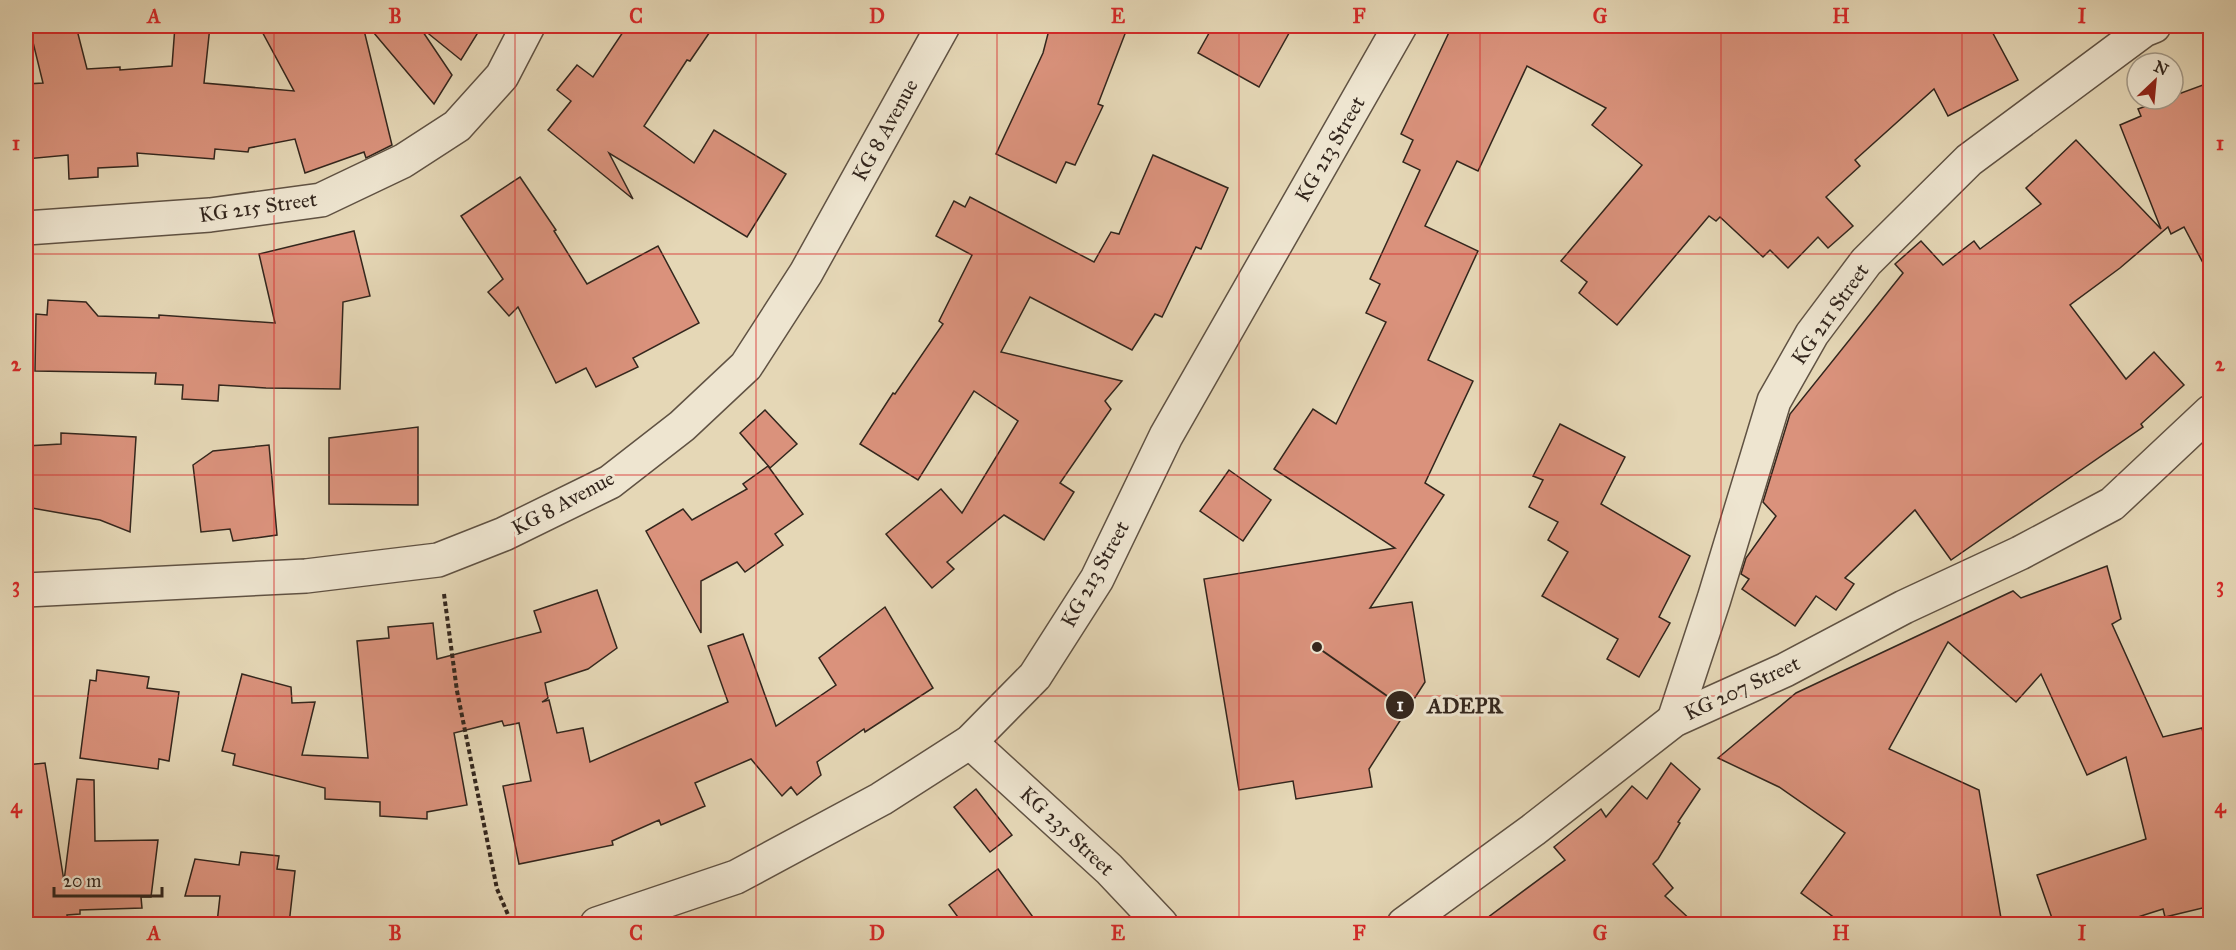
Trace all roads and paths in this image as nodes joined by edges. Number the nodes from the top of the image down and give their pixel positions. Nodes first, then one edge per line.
1 (528, 26) edge
2 (943, 26) edge
3 (1400, 26) edge
4 (2154, 26) edge
5 (26, 228) edge
6 (2211, 412) edge
7 (438, 560) junction
8 (26, 590) edge
9 (1674, 720) junction
10 (970, 742) junction
11 (512, 924) edge
12 (597, 924) edge
13 (1161, 924) edge
14 (1404, 924) edge

1 - 5 street, KG 215 Street
2 - 7 street, KG 8 Avenue
3 - 10 street, KG 213 Street
4 - 9 street, KG 211 Street
6 - 9 street, KG 207 Street
7 - 8 street, KG 8 Avenue
7 - 11 path
9 - 14 street, KG 207 Street
10 - 12 street, KG 213 Street
10 - 13 street, KG 235 Street

